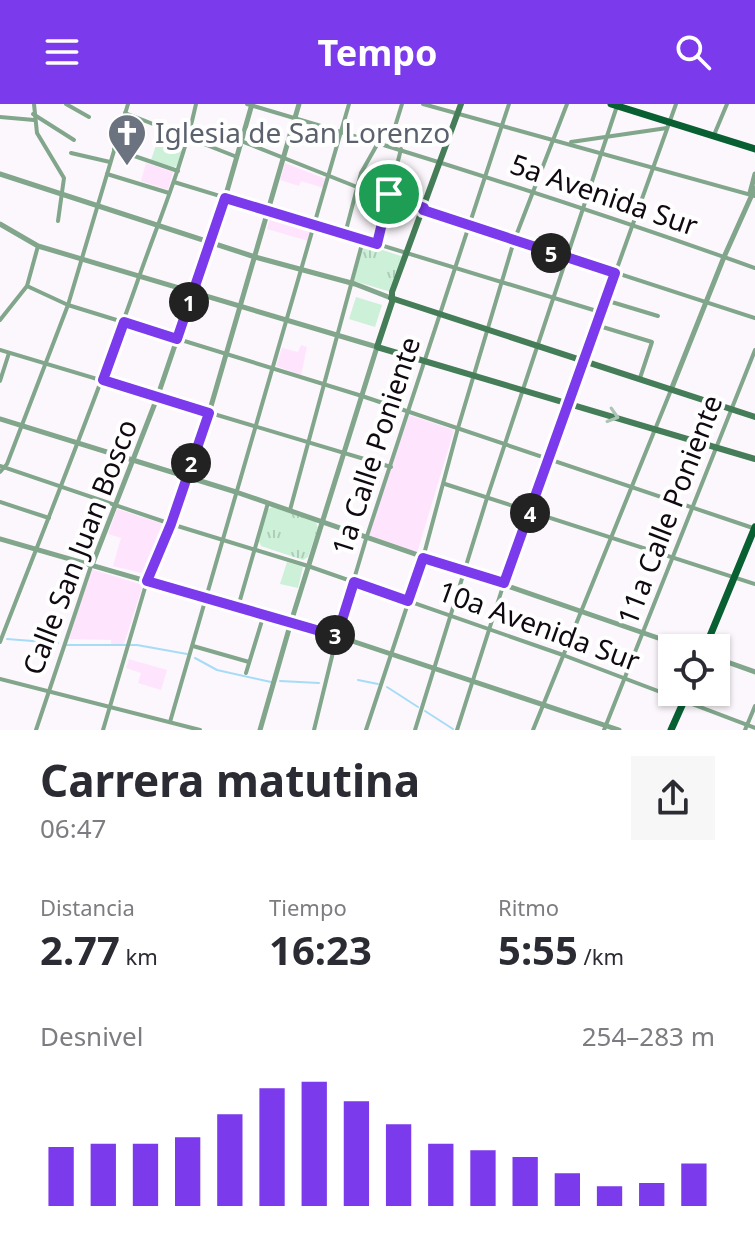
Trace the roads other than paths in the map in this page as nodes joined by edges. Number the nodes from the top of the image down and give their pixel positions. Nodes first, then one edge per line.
1 (34, 104) edge
2 (66, 104) edge
3 (128, 104) edge
4 (196, 104) edge
5 (250, 104) edge
6 (299, 104) edge
7 (349, 104) edge
8 (402, 104) edge
9 (423, 104) edge
10 (461, 104) edge
11 (509, 104) edge
12 (567, 104) edge
13 (676, 104) edge
14 (727, 104) edge
15 (615, 105) edge
16 (125, 113) junction
17 (458, 114) junction
18 (0, 117) edge
19 (34, 117) junction
20 (89, 117) dead end
21 (295, 119) junction
22 (501, 125) junction
23 (669, 125) junction
24 (341, 132) junction
25 (608, 136) junction
26 (714, 136) junction
27 (188, 139) junction
28 (553, 139) junction
29 (74, 140) dead end
30 (241, 141) junction
31 (378, 143) junction
32 (568, 143) junction
33 (389, 146) junction
34 (114, 149) junction
35 (402, 149) junction
36 (755, 149) edge
37 (71, 153) dead end
38 (603, 153) junction
39 (237, 157) junction
40 (284, 158) junction
41 (110, 162) junction
42 (440, 162) junction
43 (653, 167) junction
44 (178, 171) junction
45 (107, 174) junction
46 (755, 174) edge
47 (1, 176) edge
48 (328, 176) junction
49 (484, 176) junction
50 (174, 182) junction
51 (357, 187) junction
52 (755, 188) edge
53 (533, 192) junction
54 (169, 193) junction
55 (63, 194) junction
56 (389, 194) junction
57 (753, 195) edge
58 (225, 198) junction
59 (99, 206) junction
60 (424, 209) junction
61 (269, 210) junction
62 (583, 210) junction
63 (58, 221) dead end
64 (0, 224) edge
65 (316, 224) junction
66 (468, 224) junction
67 (158, 225) junction
68 (633, 225) junction
69 (345, 234) junction
70 (361, 239) junction
71 (514, 241) junction
72 (210, 243) junction
73 (377, 244) junction
74 (38, 246) junction
75 (408, 253) junction
76 (255, 257) junction
77 (724, 257) junction
78 (83, 259) junction
79 (568, 259) junction
80 (455, 267) junction
81 (755, 268) edge
82 (303, 270) junction
83 (615, 273) junction
84 (139, 276) junction
85 (502, 281) junction
86 (351, 284) junction
87 (27, 286) junction
88 (192, 293) junction
89 (391, 298) junction
90 (554, 299) junction
91 (605, 300) junction
92 (705, 302) junction
93 (68, 305) junction
94 (240, 306) junction
95 (600, 312) junction
96 (440, 314) junction
97 (658, 316) dead end
98 (755, 318) edge
99 (0, 320) edge
100 (287, 321) junction
101 (124, 322) junction
102 (596, 325) junction
103 (487, 329) junction
104 (336, 334) junction
105 (177, 339) junction
106 (538, 346) junction
107 (377, 347) junction
108 (0, 350) edge
109 (755, 350) edge
110 (9, 353) junction
111 (225, 354) junction
112 (426, 361) junction
113 (583, 361) junction
114 (46, 364) junction
115 (274, 369) junction
116 (474, 375) junction
117 (640, 378) junction
118 (103, 380) junction
119 (0, 381) edge
120 (323, 384) junction
121 (523, 388) junction
122 (671, 390) junction
123 (362, 396) junction
124 (157, 398) junction
125 (568, 402) junction
126 (731, 409) junction
127 (209, 413) junction
128 (410, 413) junction
129 (755, 417) edge
130 (0, 419) edge
131 (21, 425) junction
132 (257, 427) junction
133 (458, 428) junction
134 (655, 429) junction
135 (308, 442) junction
136 (78, 443) junction
137 (505, 445) junction
138 (716, 448) junction
139 (343, 452) junction
140 (755, 459) edge
141 (549, 460) junction
142 (133, 462) junction
143 (391, 467) junction
144 (1, 469) edge
145 (186, 477) junction
146 (444, 484) junction
147 (61, 486) junction
148 (632, 487) junction
149 (236, 492) junction
150 (487, 498) junction
151 (0, 502) edge
152 (268, 503) junction
153 (115, 504) junction
154 (693, 508) junction
155 (290, 510) junction
156 (530, 512) junction
157 (49, 518) junction
158 (322, 523) junction
159 (171, 524) junction
160 (755, 528) edge
161 (611, 538) junction
162 (0, 539) edge
163 (366, 539) junction
164 (225, 540) junction
165 (255, 548) junction
166 (36, 549) junction
167 (423, 558) junction
168 (673, 558) junction
169 (92, 565) junction
170 (308, 566) junction
171 (465, 570) junction
172 (734, 577) junction
173 (147, 581) junction
174 (354, 582) junction
175 (504, 583) junction
176 (755, 584) edge
177 (207, 598) junction
178 (408, 601) junction
179 (238, 607) junction
180 (581, 610) junction
181 (264, 614) junction
182 (451, 615) junction
183 (291, 622) junction
184 (489, 629) junction
185 (644, 633) junction
186 (711, 634) edge
187 (337, 636) junction
188 (658, 638) edge
189 (0, 642) edge
190 (193, 646) junction
191 (392, 654) junction
192 (563, 655) junction
193 (249, 662) junction
194 (730, 663) edge
195 (434, 668) junction
196 (755, 672) edge
197 (246, 673) dead end
198 (0, 679) edge
199 (625, 679) junction
200 (472, 681) junction
201 (658, 688) edge
202 (47, 691) junction
203 (543, 705) junction
204 (682, 706) edge
205 (705, 706) edge
206 (755, 706) edge
207 (108, 707) junction
208 (170, 722) junction
209 (746, 727) edge
210 (605, 728) edge
211 (755, 728) edge
212 (36, 730) edge
213 (103, 730) edge
214 (200, 730) edge
215 (260, 730) edge
216 (314, 730) edge
217 (366, 730) edge
218 (415, 730) edge
219 (457, 730) edge
220 (533, 730) edge
221 (619, 730) edge
222 (671, 730) edge

1 - 19 street
2 - 20 street
3 - 16 street
4 - 27 street
5 - 21 street, 5a Avenida Sur
5 - 30 street, Calle San Juan Bosco
6 - 21 street
7 - 24 street
8 - 33 street
9 - 17 street
10 - 17 main road
11 - 22 street, 1a Calle Poniente
12 - 28 street
13 - 23 street
14 - 26 street
15 - 23 main road
15 - 25 street
16 - 27 street
16 - 34 street
17 - 22 street
17 - 42 main road
18 - 19 street
19 - 29 street
19 - 55 street
21 - 24 street, 5a Avenida Sur
21 - 40 street
22 - 28 street
22 - 49 street, 1a Calle Poniente
23 - 25 street
23 - 26 main road
23 - 43 street
24 - 31 street, 5a Avenida Sur
24 - 48 street
25 - 32 street
25 - 38 street
26 - 36 main road
27 - 39 street
27 - 44 street
28 - 32 street
28 - 53 street
30 - 39 street, Calle San Juan Bosco
30 - 40 street
31 - 33 street, 5a Avenida Sur
31 - 51 street
32 - 38 street
33 - 35 street, 5a Avenida Sur
34 - 41 street
34 - 44 street
35 - 42 street, 5a Avenida Sur
35 - 56 street
37 - 41 street
38 - 43 street
38 - 62 street
39 - 58 street, Calle San Juan Bosco
40 - 48 street
40 - 61 street
41 - 45 street
42 - 49 street, 5a Avenida Sur
42 - 60 main road
43 - 57 street
43 - 68 street
44 - 50 street
45 - 54 street
45 - 59 street
46 - 57 street
47 - 55 street
48 - 51 street
48 - 65 street
49 - 53 street, 5a Avenida Sur
49 - 66 street, 1a Calle Poniente
50 - 54 street
50 - 58 street
51 - 69 street
52 - 57 street
53 - 62 street, 5a Avenida Sur
53 - 71 street
54 - 67 street
55 - 59 street
55 - 63 street
56 - 60 street
56 - 73 street
57 - 77 street
58 - 61 street
58 - 72 street, Calle San Juan Bosco
59 - 67 street
59 - 78 street
60 - 66 street
60 - 75 main road
61 - 65 street
61 - 76 street
62 - 68 street, 5a Avenida Sur
62 - 79 street
64 - 74 street
65 - 69 street
65 - 82 street
66 - 71 street
66 - 80 street, 1a Calle Poniente
67 - 72 street
67 - 84 street
68 - 77 street, 5a Avenida Sur
68 - 83 street
69 - 70 street
70 - 73 street
70 - 86 street
71 - 79 street
71 - 85 street
72 - 76 street
72 - 88 street, Calle San Juan Bosco
73 - 75 street
74 - 78 street
74 - 87 street
75 - 80 street
75 - 89 main road
76 - 82 street
76 - 94 street
77 - 81 street, 5a Avenida Sur
77 - 92 street
78 - 84 street
78 - 93 street
79 - 83 street
79 - 90 street
80 - 85 street
80 - 96 street, 1a Calle Poniente
82 - 86 street
82 - 100 street
83 - 91 street
83 - 92 street
84 - 88 street
84 - 101 street
85 - 90 street
85 - 103 street
86 - 89 street
86 - 104 street
87 - 93 street
87 - 99 street
88 - 94 street
88 - 105 street, Calle San Juan Bosco
89 - 96 main road
89 - 107 main road
90 - 95 street
90 - 106 street
91 - 95 street
91 - 97 street
92 - 98 street
92 - 122 street
93 - 101 street
93 - 114 street
94 - 100 street
94 - 111 street
95 - 102 street
96 - 103 main road
96 - 112 street, 1a Calle Poniente
100 - 104 street
100 - 115 street
101 - 105 street
101 - 118 street
102 - 113 street
102 - 117 street
103 - 106 main road
103 - 116 street
104 - 107 street
104 - 120 street
105 - 111 street
105 - 124 street, Calle San Juan Bosco
106 - 113 main road
106 - 121 street
107 - 112 main road
107 - 123 street
108 - 110 street
109 - 126 street, 11a Calle Poniente
110 - 114 street
110 - 119 street
111 - 115 street
111 - 127 street
112 - 116 main road
112 - 128 street, 1a Calle Poniente
113 - 117 main road
113 - 125 street
114 - 118 street
114 - 131 street
115 - 120 street
115 - 132 street
116 - 121 main road
116 - 133 street
117 - 122 main road
118 - 124 street
118 - 136 street
120 - 123 street
120 - 135 street
121 - 125 main road
121 - 137 street
122 - 126 main road
122 - 134 street
123 - 128 street
123 - 139 street
124 - 127 street
124 - 142 street, Calle San Juan Bosco
125 -> 134 main road
125 - 141 street
126 - 129 main road
126 - 138 street, 11a Calle Poniente
127 - 132 street
127 - 145 street
128 - 133 street
128 - 143 street, 1a Calle Poniente
130 - 131 street
131 - 136 street
131 - 144 street
132 - 135 street
132 - 149 street
133 - 137 street
133 - 146 street
134 - 138 main road
134 - 148 street
135 - 139 street
135 - 155 street
136 - 142 street
136 - 147 street
137 - 141 street
137 - 150 street
138 - 140 main road
138 - 154 street, 11a Calle Poniente
139 - 143 street
139 - 158 street
141 - 148 street
141 - 156 street
142 - 145 street
142 - 153 street, Calle San Juan Bosco
143 - 163 street, 1a Calle Poniente
144 - 147 street, 10a Avenida Sur
145 - 149 street
145 - 159 street
146 - 150 street
146 - 167 street
147 - 153 street, 10a Avenida Sur
147 - 157 street
148 - 154 street
148 - 161 street
149 - 152 street
149 - 164 street
150 - 156 street
150 - 171 street
151 - 157 street
152 - 155 street
152 - 165 street
153 - 159 street, 10a Avenida Sur
153 - 169 street, Calle San Juan Bosco
154 - 160 street
154 - 168 street, 11a Calle Poniente
155 - 158 street
156 - 161 street
156 - 175 street
157 - 166 street
158 - 163 street
158 - 170 street
159 - 164 street, 10a Avenida Sur
159 - 173 street
160 - 172 main road
161 - 168 street
161 - 180 street
162 - 166 street
163 - 167 street
163 - 174 street, 1a Calle Poniente
164 - 165 street, 10a Avenida Sur
164 - 177 street
165 - 170 street, 10a Avenida Sur
165 - 179 street
166 - 169 street
166 - 189 street
167 - 171 street
167 - 178 street
168 - 172 street
168 - 185 street, 11a Calle Poniente
169 - 173 street
169 - 202 street, Calle San Juan Bosco
170 - 174 street, 10a Avenida Sur
170 - 183 street
171 - 175 street
171 - 182 street
172 - 176 street
172 - 186 main road
173 - 177 street
173 - 207 street
174 - 178 street, 10a Avenida Sur
174 - 187 street, 1a Calle Poniente
175 - 180 street
175 - 184 street
177 - 179 street
177 - 190 street
178 - 182 street, 10a Avenida Sur
178 - 191 street
179 - 181 street
180 - 185 street
180 - 192 street
181 - 183 street
181 - 193 street
182 - 184 street, 10a Avenida Sur
182 - 195 street
183 - 187 street
183 - 215 street
184 - 192 street, 10a Avenida Sur
184 - 200 street
185 - 188 street
185 - 199 street, 11a Calle Poniente
187 - 191 street
187 - 216 street, 1a Calle Poniente
190 - 193 street
190 - 208 street
191 - 195 street
191 - 217 street
192 - 199 street, 10a Avenida Sur
192 - 203 street
193 - 197 street
194 - 196 street
195 - 200 street
195 - 218 street
198 - 202 street
199 - 201 street, 10a Avenida Sur
199 - 210 street, 11a Calle Poniente
200 - 203 street
200 - 219 street
202 - 207 street
202 - 212 street, Calle San Juan Bosco
203 - 210 street
203 - 220 street
204 - 222 main road
205 - 209 street, 10a Avenida Sur
206 - 209 street
207 - 208 street
207 - 213 street
208 - 214 street
209 - 211 street, 10a Avenida Sur
210 - 221 street

